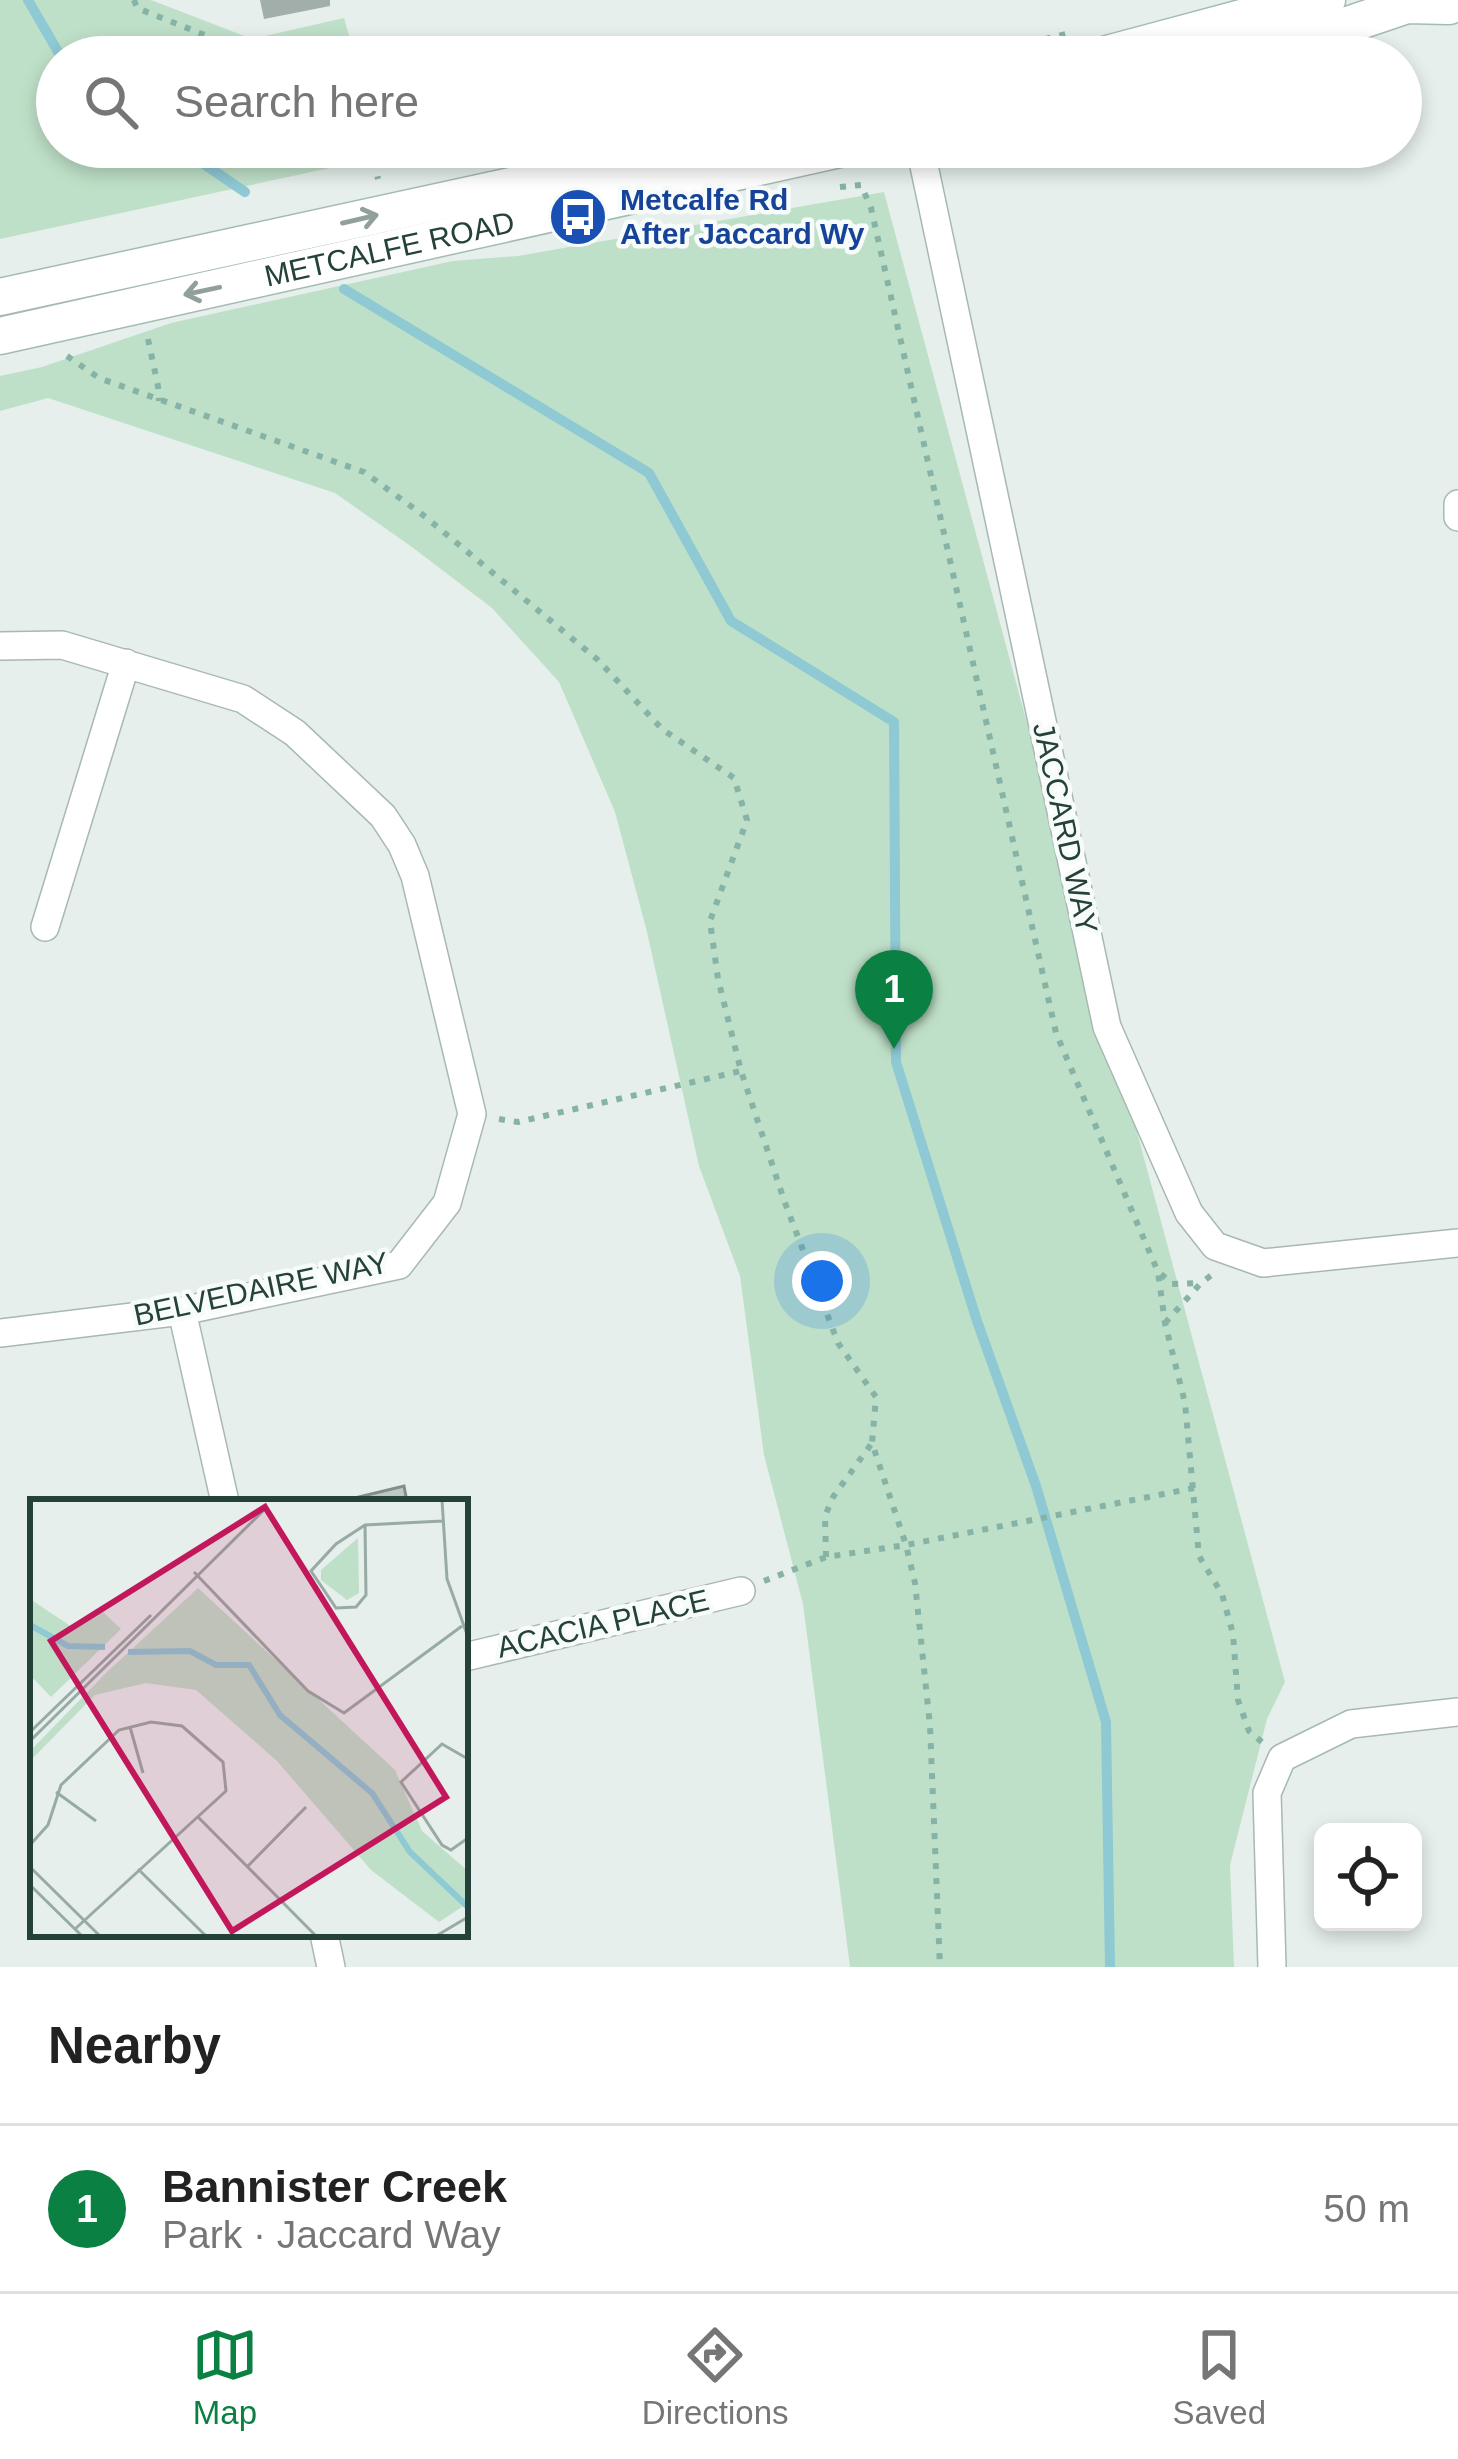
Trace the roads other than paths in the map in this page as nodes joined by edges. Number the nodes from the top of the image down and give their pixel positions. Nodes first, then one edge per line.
1 (1327, 0) edge
2 (1448, 6) edge
3 (1174, 36) edge
4 (1311, 36) edge
5 (595, 168) edge
6 (755, 168) edge
7 (924, 168) edge
8 (0, 298) edge
9 (0, 336) edge
10 (1458, 504) edge
11 (1458, 517) edge
12 (0, 646) edge
13 (126, 663) junction
14 (45, 927) dead end
15 (1458, 1243) edge
16 (182, 1310) junction
17 (0, 1333) edge
18 (224, 1499) edge
19 (741, 1591) road end
20 (468, 1656) edge
21 (1458, 1712) edge
22 (325, 1937) edge
23 (331, 1967) edge
24 (1272, 1967) edge

1 - 3 main road
2 - 4 main road
8 -> 5 main road, METCALFE ROAD
6 -> 9 main road, METCALFE ROAD
7 - 15 street, JACCARD WAY
10 - 11 street
12 - 13 street, BELVEDAIRE WAY
13 - 14 street
13 - 16 street, BELVEDAIRE WAY
16 - 17 street, BELVEDAIRE WAY
16 - 18 street
19 - 20 street, ACACIA PLACE
21 - 24 street
22 - 23 street

